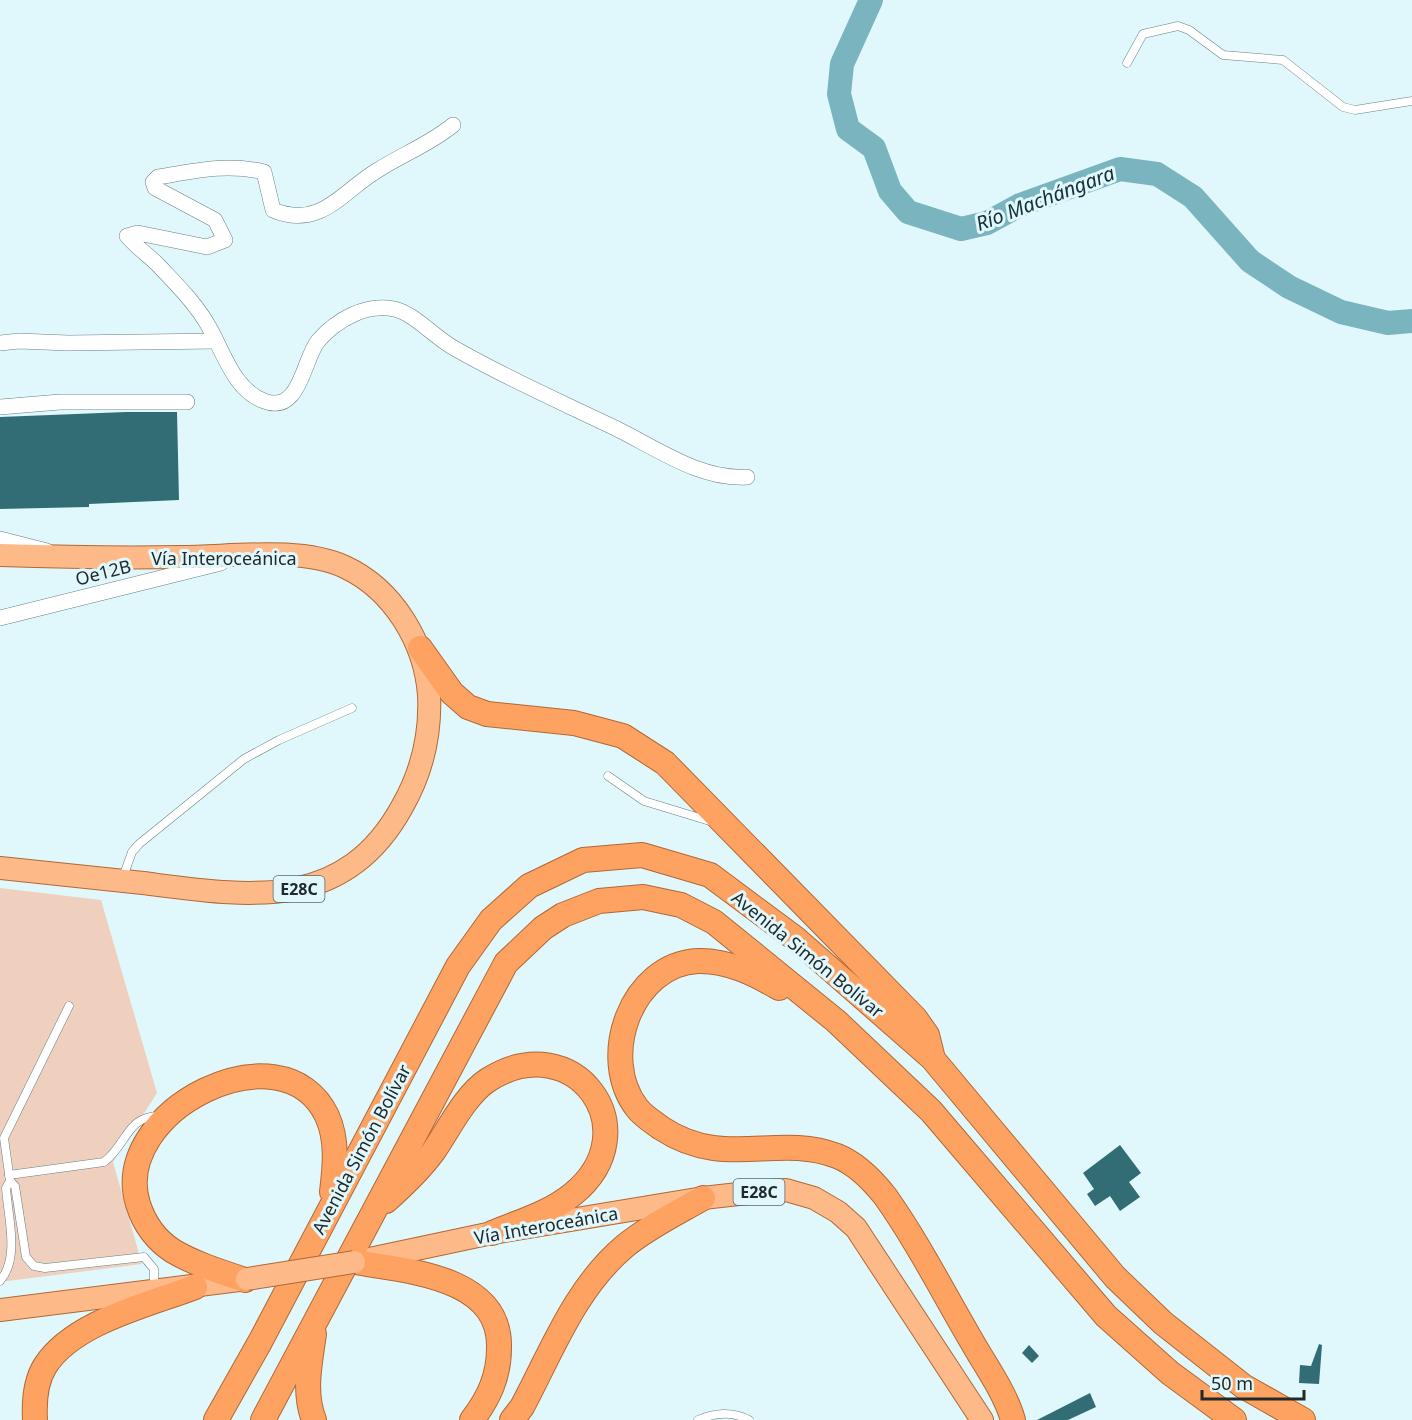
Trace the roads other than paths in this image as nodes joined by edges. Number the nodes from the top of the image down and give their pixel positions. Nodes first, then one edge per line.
1 (1127, 63) dead end
2 (1412, 101) edge
3 (453, 125) dead end
4 (216, 340) junction
5 (0, 343) edge
6 (187, 402) dead end
7 (0, 407) edge
8 (747, 477) dead end
9 (0, 539) edge
10 (0, 555) edge
11 (251, 556) junction
12 (66, 558) junction
13 (0, 618) edge
14 (420, 648) junction
15 (352, 708) dead end
16 (608, 776) dead end
17 (725, 826) junction
18 (0, 868) edge
19 (122, 881) junction
20 (69, 1006) dead end
21 (836, 1021) junction
22 (932, 1058) junction
23 (167, 1116) junction
24 (7, 1174) edge
25 (703, 1198) junction
26 (331, 1204) junction
27 (373, 1213) junction
28 (492, 1233) junction
29 (25, 1251) junction
30 (11, 1253) junction
31 (354, 1262) junction
32 (246, 1280) junction
33 (0, 1281) edge
34 (195, 1287) junction
35 (154, 1292) junction
36 (0, 1310) edge
37 (317, 1316) junction
38 (236, 1384) junction
39 (35, 1420) edge
40 (204, 1420) edge
41 (216, 1420) edge
42 (263, 1420) edge
43 (314, 1420) edge
44 (472, 1420) edge
45 (512, 1420) edge
46 (698, 1420) edge
47 (749, 1420) edge
48 (982, 1420) edge
49 (1013, 1420) edge
50 (1234, 1420) edge
51 (1303, 1420) edge

1 - 2 lane
3 - 4 street
4 - 5 street
4 - 8 street
6 - 7 street
9 - 12 street
10 - 12 main road, Vía Interoceánica / E28C
11 - 12 main road, Vía Interoceánica / E28C
11 - 13 street, Oe12B
11 - 14 main road, Vía Interoceánica / E28C
14 - 17 highway
14 - 19 main road, Vía Interoceánica / E28C
15 - 19 lane
16 - 17 lane
17 - 22 highway
18 - 19 main road, Vía Interoceánica / E28C
20 - 24 lane
21 - 27 highway, Avenida Simón Bolívar
21 - 49 highway
21 - 50 highway, Avenida Simón Bolívar
22 - 26 highway, Avenida Simón Bolívar
22 - 51 highway, Avenida Simón Bolívar
23 - 24 lane
23 - 26 highway
23 - 32 highway
24 - 29 lane
24 - 30 lane
25 - 28 main road, Vía Interoceánica / E28C
25 - 45 highway
25 - 48 main road, Vía Interoceánica / E28C
26 - 38 highway, Avenida Simón Bolívar
27 - 28 highway
27 - 37 highway, Avenida Simón Bolívar
28 - 31 main road, Vía Interoceánica / E28C
29 - 30 lane
29 - 35 lane
30 - 33 lane
31 - 32 main road, Vía Interoceánica / E28C, bridge
31 - 44 highway
32 - 34 main road, Vía Interoceánica / E28C
34 - 35 main road, Vía Interoceánica / E28C
34 - 39 highway
35 - 36 main road, Vía Interoceánica / E28C
37 - 42 highway, Avenida Simón Bolívar
37 - 43 highway
38 - 40 highway
38 - 41 highway, Avenida Simón Bolívar
46 - 47 lane

